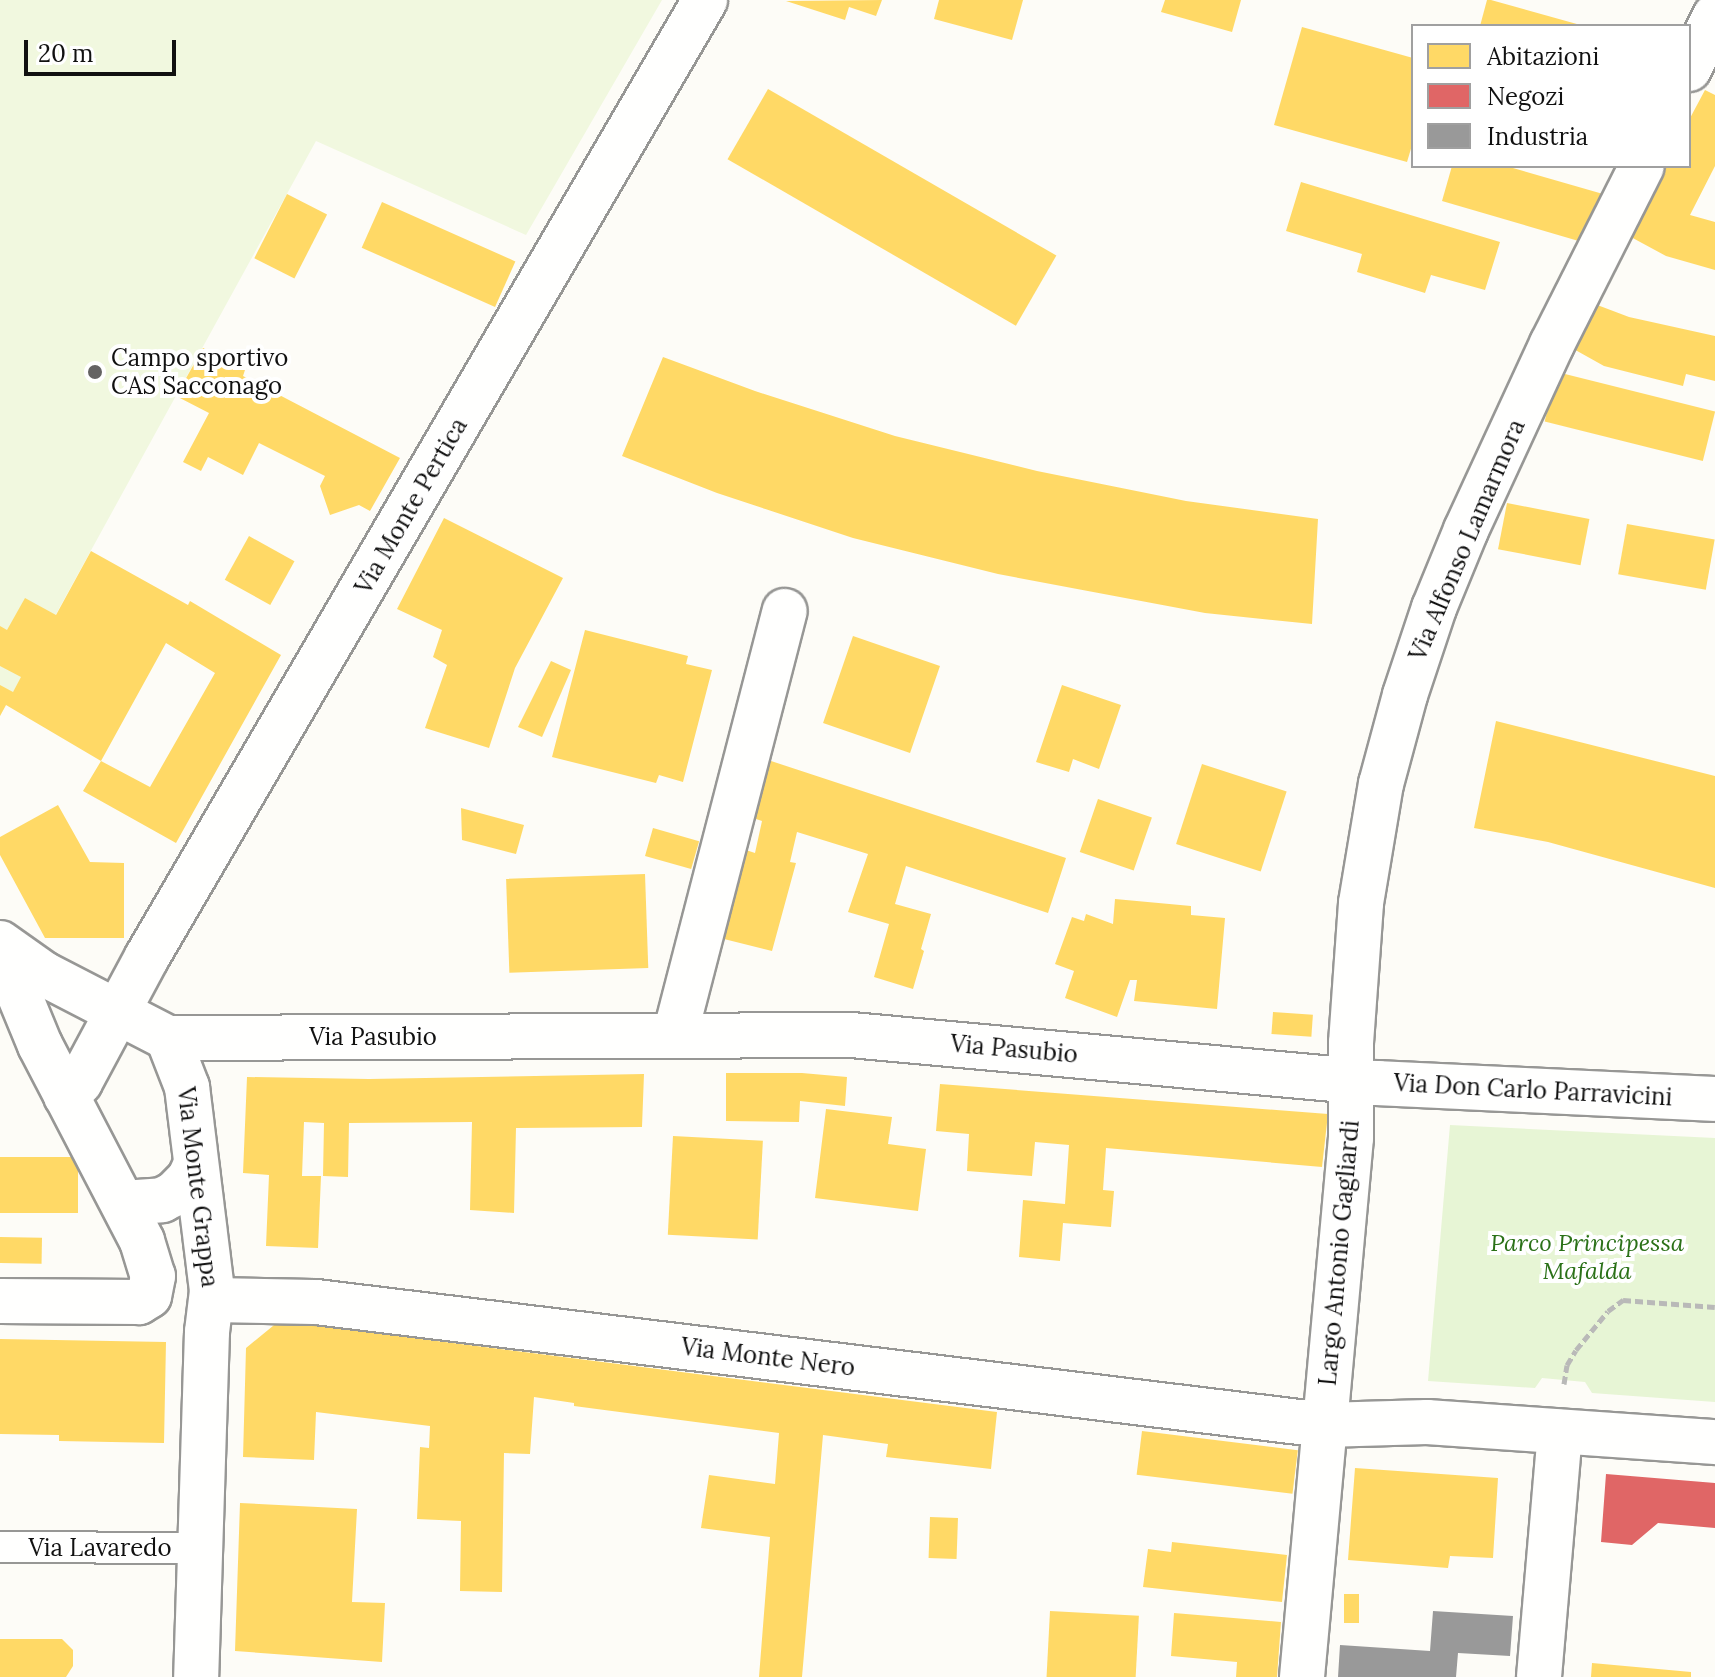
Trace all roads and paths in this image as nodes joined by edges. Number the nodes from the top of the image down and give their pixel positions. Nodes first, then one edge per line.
1 (705, 0) edge
2 (1715, 16) edge
3 (1691, 65) edge
4 (1641, 168) edge
5 (785, 611) dead end
6 (0, 945) edge
7 (119, 1013) junction
8 (675, 1035) junction
9 (168, 1038) junction
10 (1352, 1080) junction
11 (66, 1096) junction
12 (1715, 1099) edge
13 (195, 1166) junction
14 (123, 1203) junction
15 (212, 1300) junction
16 (0, 1301) edge
17 (1715, 1307) edge
18 (1564, 1380) dead end
19 (1324, 1425) junction
20 (1560, 1432) junction
21 (1715, 1442) edge
22 (0, 1547) edge
23 (200, 1548) junction
24 (196, 1677) edge
25 (1302, 1677) edge
26 (1539, 1677) edge

1 - 7 street, Via Monte Pertica
2 - 3 street
4 - 10 street, Via Alfonso Lamarmora
5 - 8 street
6 - 7 street
6 - 11 street
7 - 9 street
7 - 11 street, Via Monte Pertica
8 - 9 street, Via Pasubio
8 - 10 street, Via Pasubio
9 - 13 street, Via Monte Grappa
10 - 12 street, Via Don Carlo Parravicini
10 - 19 street, Largo Antonio Gagliardi
11 - 14 street
13 - 14 street
13 - 15 street, Via Monte Grappa
14 - 16 street
15 - 19 street, Via Monte Nero
15 - 23 street, Via Monte Grappa
17 - 18 path
19 - 20 street, Via Monte Nero
19 - 25 street
20 - 21 street, Via Monte Nero
20 - 26 street
22 - 23 lane, Via Lavaredo
23 - 24 street, Via Monte Grappa

